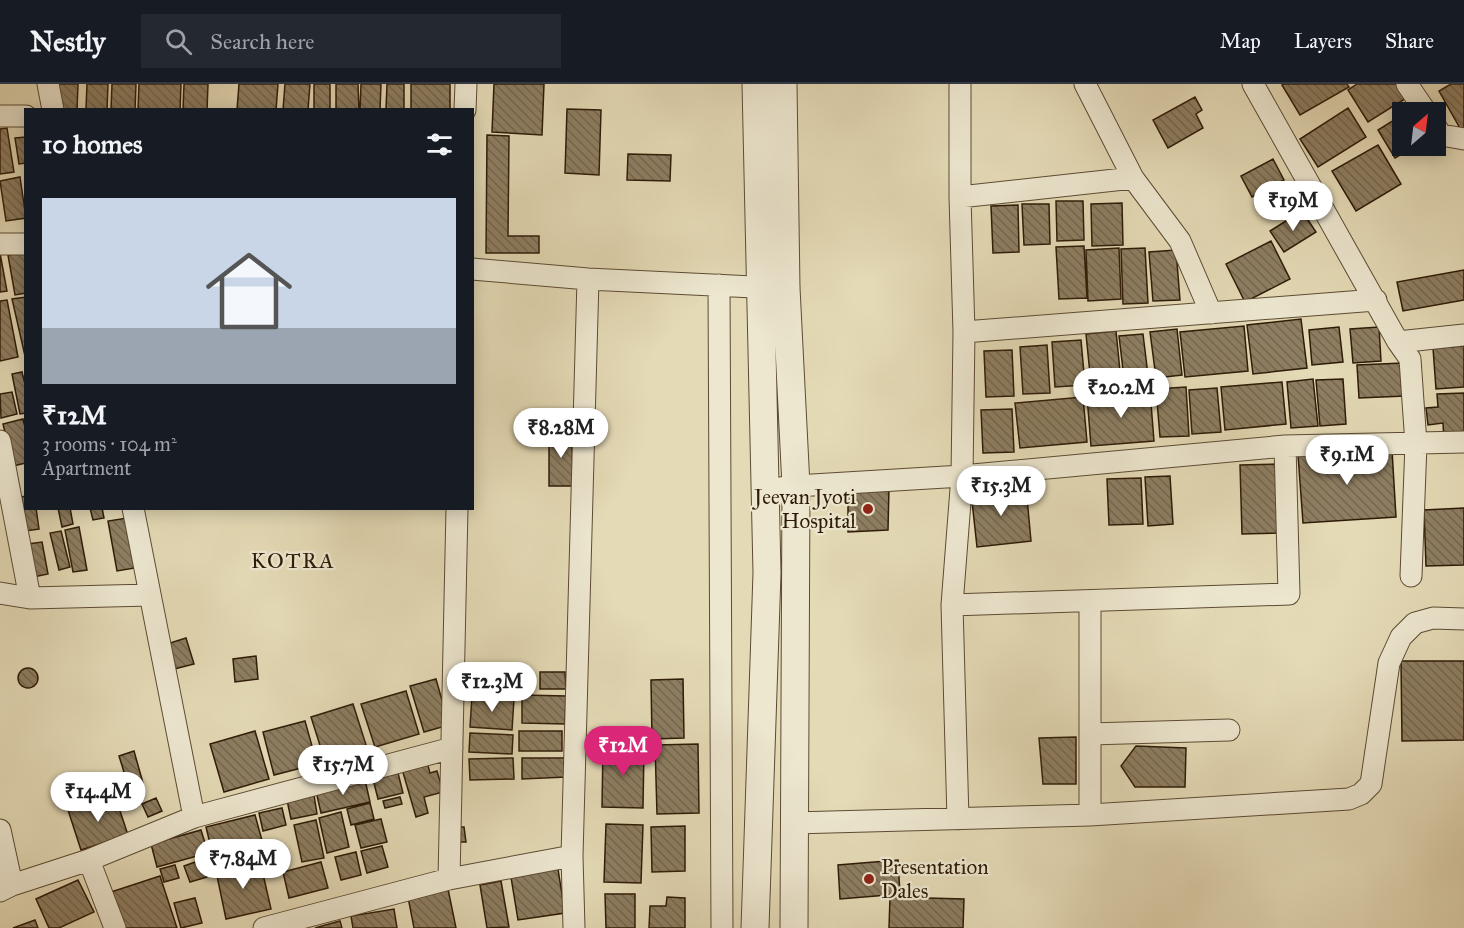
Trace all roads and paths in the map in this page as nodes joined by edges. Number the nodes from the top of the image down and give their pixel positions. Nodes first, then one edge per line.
1 (48, 84) edge
2 (466, 84) edge
3 (756, 84) edge
4 (783, 84) edge
5 (960, 84) edge
6 (1085, 84) edge
7 (1253, 84) edge
8 (1407, 84) edge
9 (1419, 102) edge
10 (53, 108) edge
11 (465, 108) edge
12 (0, 116) edge
13 (24, 116) edge
14 (1446, 136) edge
15 (1464, 139) edge
16 (1133, 178) junction
17 (960, 197) junction
18 (0, 244) edge
19 (24, 244) edge
20 (474, 269) edge
21 (588, 279) junction
22 (718, 285) junction
23 (773, 288) junction
24 (1376, 300) junction
25 (1211, 313) junction
26 (964, 332) junction
27 (1464, 335) edge
28 (1398, 342) junction
29 (0, 441) edge
30 (1464, 442) edge
31 (1416, 444) junction
32 (1285, 446) junction
33 (11, 476) edge
34 (962, 476) junction
35 (796, 486) junction
36 (765, 489) junction
37 (133, 510) edge
38 (457, 510) edge
39 (1411, 576) dead end
40 (0, 593) edge
41 (150, 595) junction
42 (30, 598) junction
43 (1090, 601) junction
44 (952, 605) junction
45 (1464, 619) edge
46 (1229, 730) dead end
47 (1090, 734) junction
48 (452, 748) junction
49 (1090, 815) junction
50 (194, 817) junction
51 (958, 819) junction
52 (793, 823) junction
53 (0, 830) edge
54 (572, 856) junction
55 (89, 860) junction
56 (450, 879) junction
57 (6, 888) edge
58 (115, 928) edge
59 (264, 928) edge
60 (574, 928) edge
61 (722, 928) edge
62 (755, 928) edge
63 (794, 928) edge

1 - 10 street
2 - 11 street
3 - 23 street
4 - 23 street
5 - 17 street
6 - 16 street
7 - 24 street
8 - 9 street
12 - 13 street
14 - 15 street
16 - 17 street
16 - 25 street
17 - 26 street
18 - 19 street
20 - 21 street
21 - 22 street
21 - 54 street
22 - 23 street
22 - 61 street
23 - 35 street
23 - 36 street
24 - 25 street
24 - 28 street
25 - 26 street
26 - 34 street
27 - 28 street
28 - 31 street
29 - 33 street
30 - 31 street
31 - 32 street
31 - 39 street
32 - 34 street
32 - 43 street
33 - 42 street
34 - 35 street
34 - 44 street
35 - 36 street
35 - 52 street
36 - 62 street
37 - 41 street
38 - 48 street
40 - 42 street
41 - 42 street
41 - 50 street
43 - 44 street
43 - 47 street
44 - 51 street
45 - 49 street
46 - 47 street
47 - 49 street
48 - 50 street
48 - 56 street
49 - 51 street
50 - 55 street
51 - 52 street
52 - 63 street
53 - 57 street
54 - 56 street
54 - 60 street
55 - 57 street
55 - 58 street
56 - 59 street

